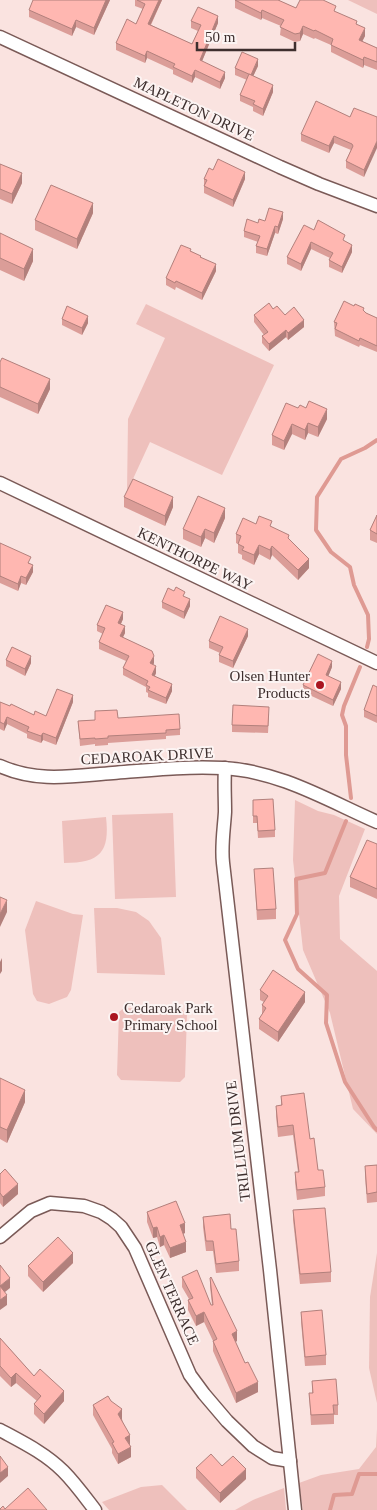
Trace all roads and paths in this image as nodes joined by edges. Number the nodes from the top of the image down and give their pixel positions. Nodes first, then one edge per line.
1 (0, 37) edge
2 (377, 206) edge
3 (0, 483) edge
4 (377, 663) edge
5 (0, 766) edge
6 (225, 768) junction
7 (377, 822) edge
8 (0, 1237) edge
9 (0, 1430) edge
10 (290, 1461) junction
11 (95, 1510) edge
12 (295, 1510) edge

1 - 2 street, MAPLETON DRIVE
3 - 4 street, KENTHORPE WAY
5 - 6 street, CEDAROAK DRIVE
6 - 7 street, CEDAROAK DRIVE
6 - 10 street, TRILLIUM DRIVE
8 - 10 street, GLEN TERRACE
9 - 11 street
10 - 12 street, TRILLIUM DRIVE

